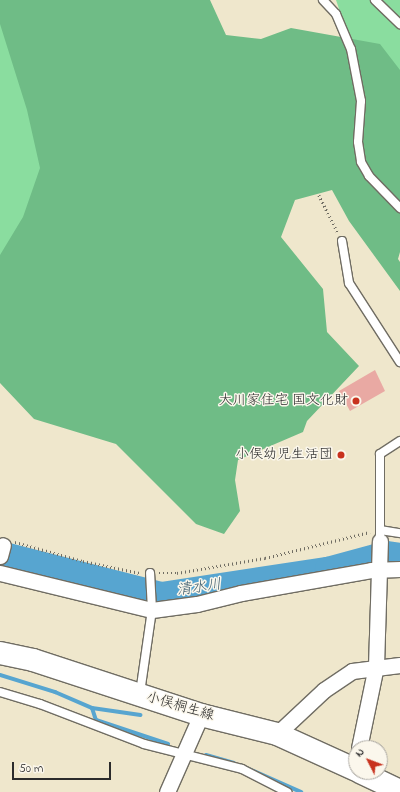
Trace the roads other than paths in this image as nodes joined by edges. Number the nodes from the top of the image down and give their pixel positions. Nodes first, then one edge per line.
1 (323, 0) edge
2 (375, 0) edge
3 (400, 24) edge
4 (400, 208) edge
5 (342, 241) road end
6 (400, 362) edge
7 (400, 441) edge
8 (400, 534) edge
9 (380, 535) junction
10 (380, 568) junction
11 (400, 569) edge
12 (0, 573) edge
13 (150, 577) road end
14 (152, 605) junction
15 (0, 653) edge
16 (400, 665) edge
17 (376, 666) junction
18 (0, 692) edge
19 (140, 696) junction
20 (201, 715) junction
21 (277, 734) junction
22 (361, 740) edge
23 (184, 756) junction
24 (348, 765) edge
25 (378, 780) edge
26 (399, 791) edge
27 (167, 792) edge
28 (287, 792) edge

1 - 4 lane
2 - 3 lane
5 - 6 lane
7 - 9 lane
8 - 9 lane
9 - 10 street
10 - 11 street
10 - 14 street
10 - 17 street
12 - 14 street
13 - 14 lane
14 - 19 lane
15 - 19 main road, 小俣桐生線
16 - 17 street
17 - 21 street
17 - 22 street
18 - 23 lane
19 - 20 main road, 小俣桐生線
20 - 21 main road, 小俣桐生線
20 - 23 street
21 - 24 main road, 小俣桐生線
23 - 27 street
23 - 28 lane
25 - 26 main road, 小俣桐生線

